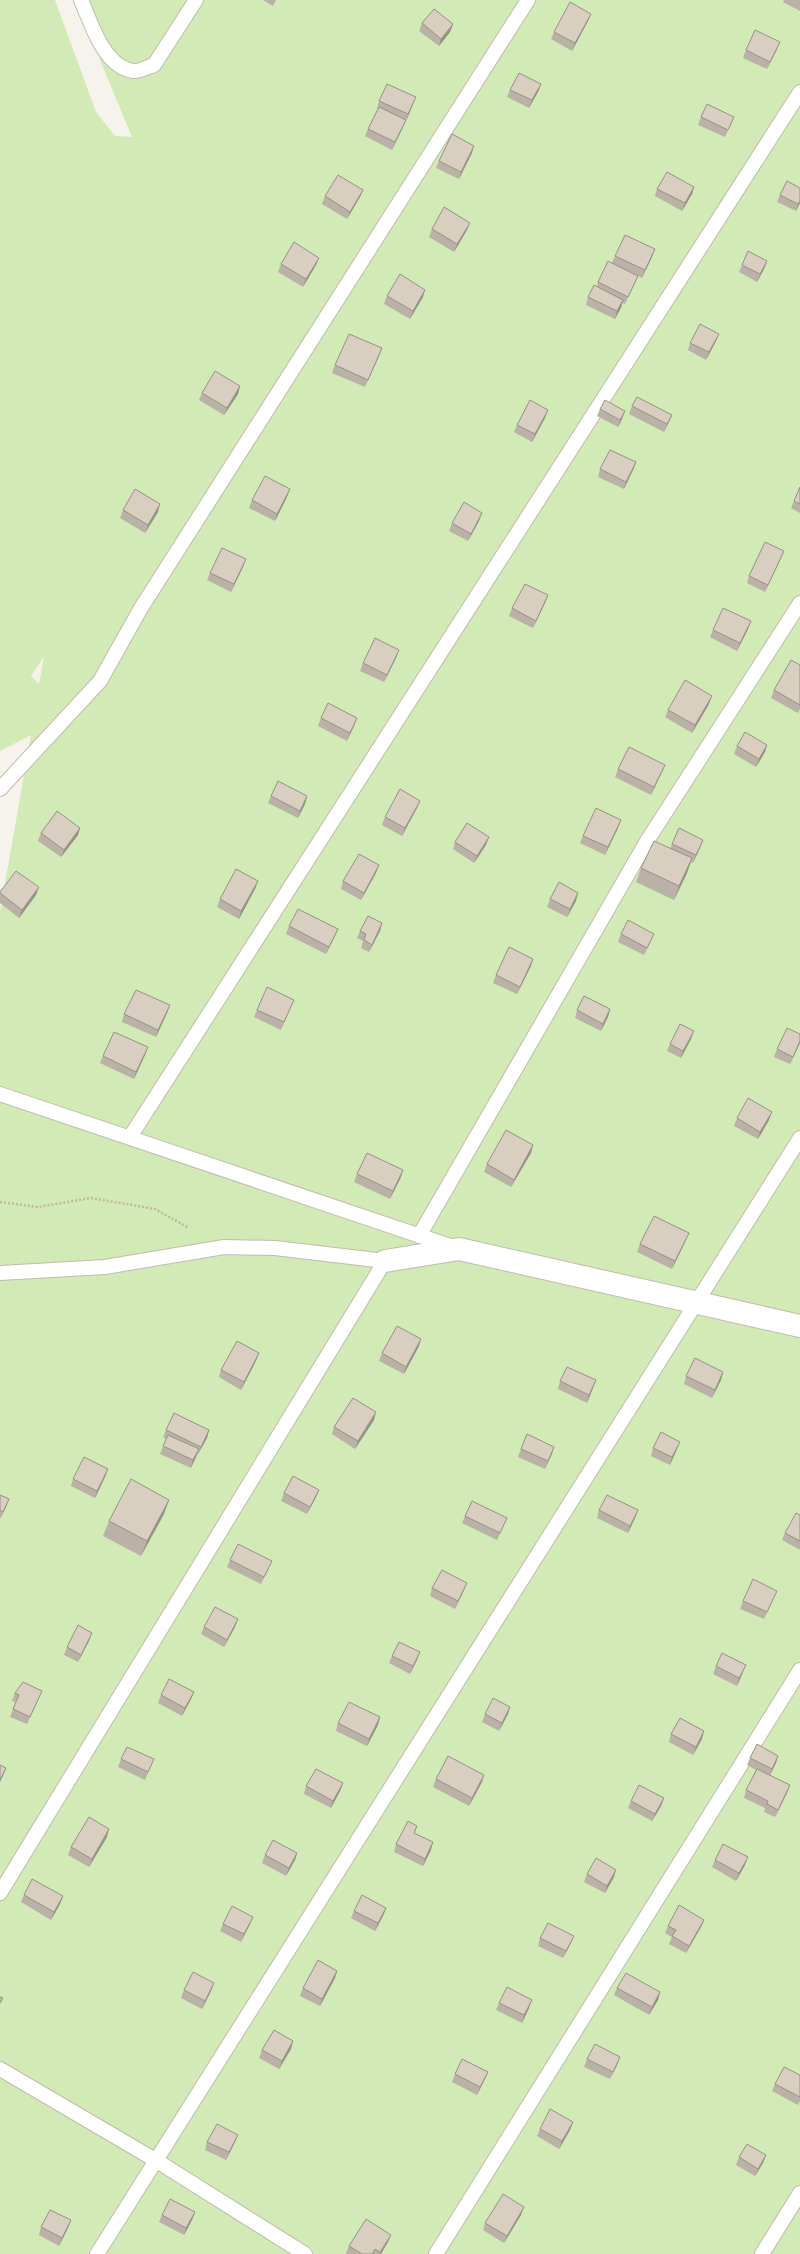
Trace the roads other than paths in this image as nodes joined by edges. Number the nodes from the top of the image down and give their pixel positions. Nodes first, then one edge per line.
1 (81, 0) edge
2 (196, 0) edge
3 (528, 0) edge
4 (800, 92) edge
5 (800, 603) edge
6 (0, 789) edge
7 (0, 1094) edge
8 (130, 1137) junction
9 (800, 1138) edge
10 (419, 1236) junction
11 (459, 1249) junction
12 (385, 1260) junction
13 (0, 1273) edge
14 (696, 1302) junction
15 (800, 1326) edge
16 (800, 1670) edge
17 (0, 1893) edge
18 (0, 2069) edge
19 (157, 2161) junction
20 (800, 2193) edge
21 (97, 2254) edge
22 (305, 2254) edge
23 (436, 2254) edge
24 (762, 2254) edge

1 - 2 lane
3 - 6 lane
4 - 8 lane
5 - 10 lane
7 - 8 lane
8 - 10 lane
9 - 14 lane
10 - 11 lane
11 - 12 street
11 - 14 street
12 - 13 lane
12 - 17 lane
14 - 15 street
14 - 19 lane
16 - 23 lane
18 - 19 lane
19 - 21 lane
19 - 22 lane
20 - 24 lane

